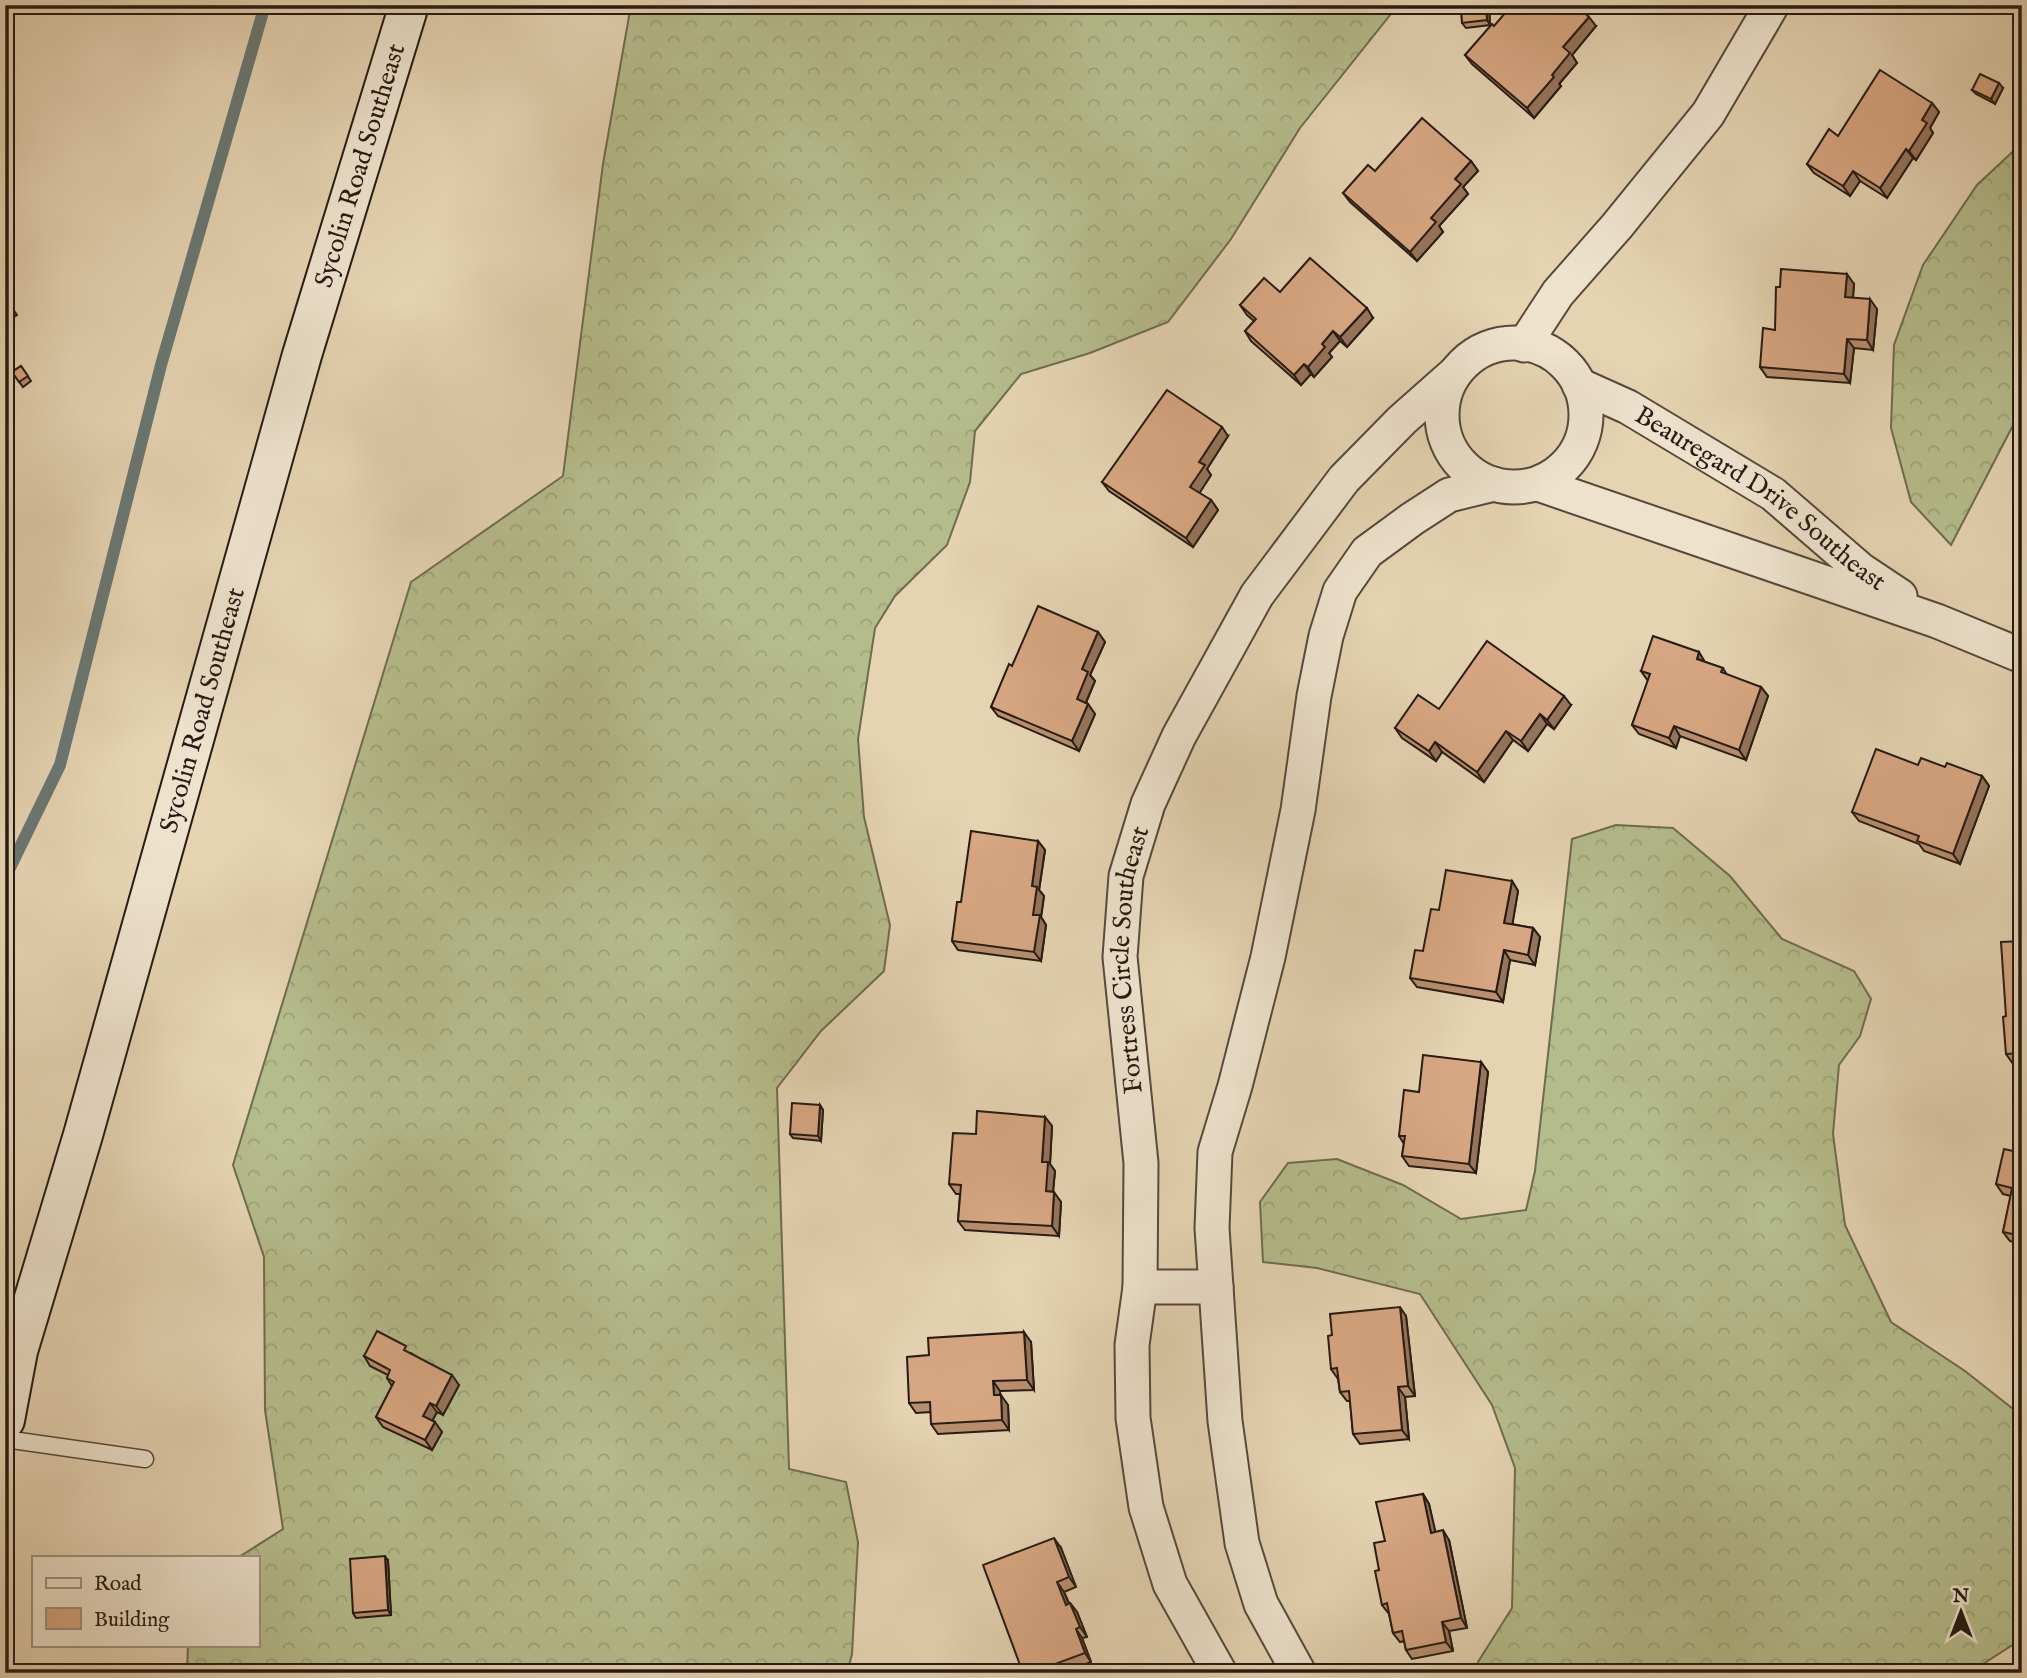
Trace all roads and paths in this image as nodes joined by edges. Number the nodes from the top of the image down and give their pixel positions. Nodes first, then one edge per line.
1 (409, 5) edge
2 (1772, 5) edge
3 (1524, 345) junction
4 (1454, 374) junction
5 (1579, 385) junction
6 (1494, 484) junction
7 (1538, 484) junction
8 (1937, 621) junction
9 (2022, 656) edge
10 (1140, 1287) junction
11 (1216, 1287) junction
12 (5, 1420) edge
13 (5, 1439) edge
14 (145, 1459) dead end
15 (1220, 1673) edge
16 (1299, 1673) edge

1 - 12 main road, Sycolin Road Southeast
2 - 3 street
3 - 4 street
3 - 5 street
4 - 6 street
4 - 10 street, Fortress Circle Southeast
5 - 7 street
5 - 8 street, Beauregard Drive Southeast
6 - 7 street
6 - 11 street
7 - 8 street, Beauregard Drive Southeast
8 - 9 street, Beauregard Drive Southeast
10 - 11 street
10 - 15 street, Fortress Circle Southeast
11 - 16 street
13 - 14 lane

